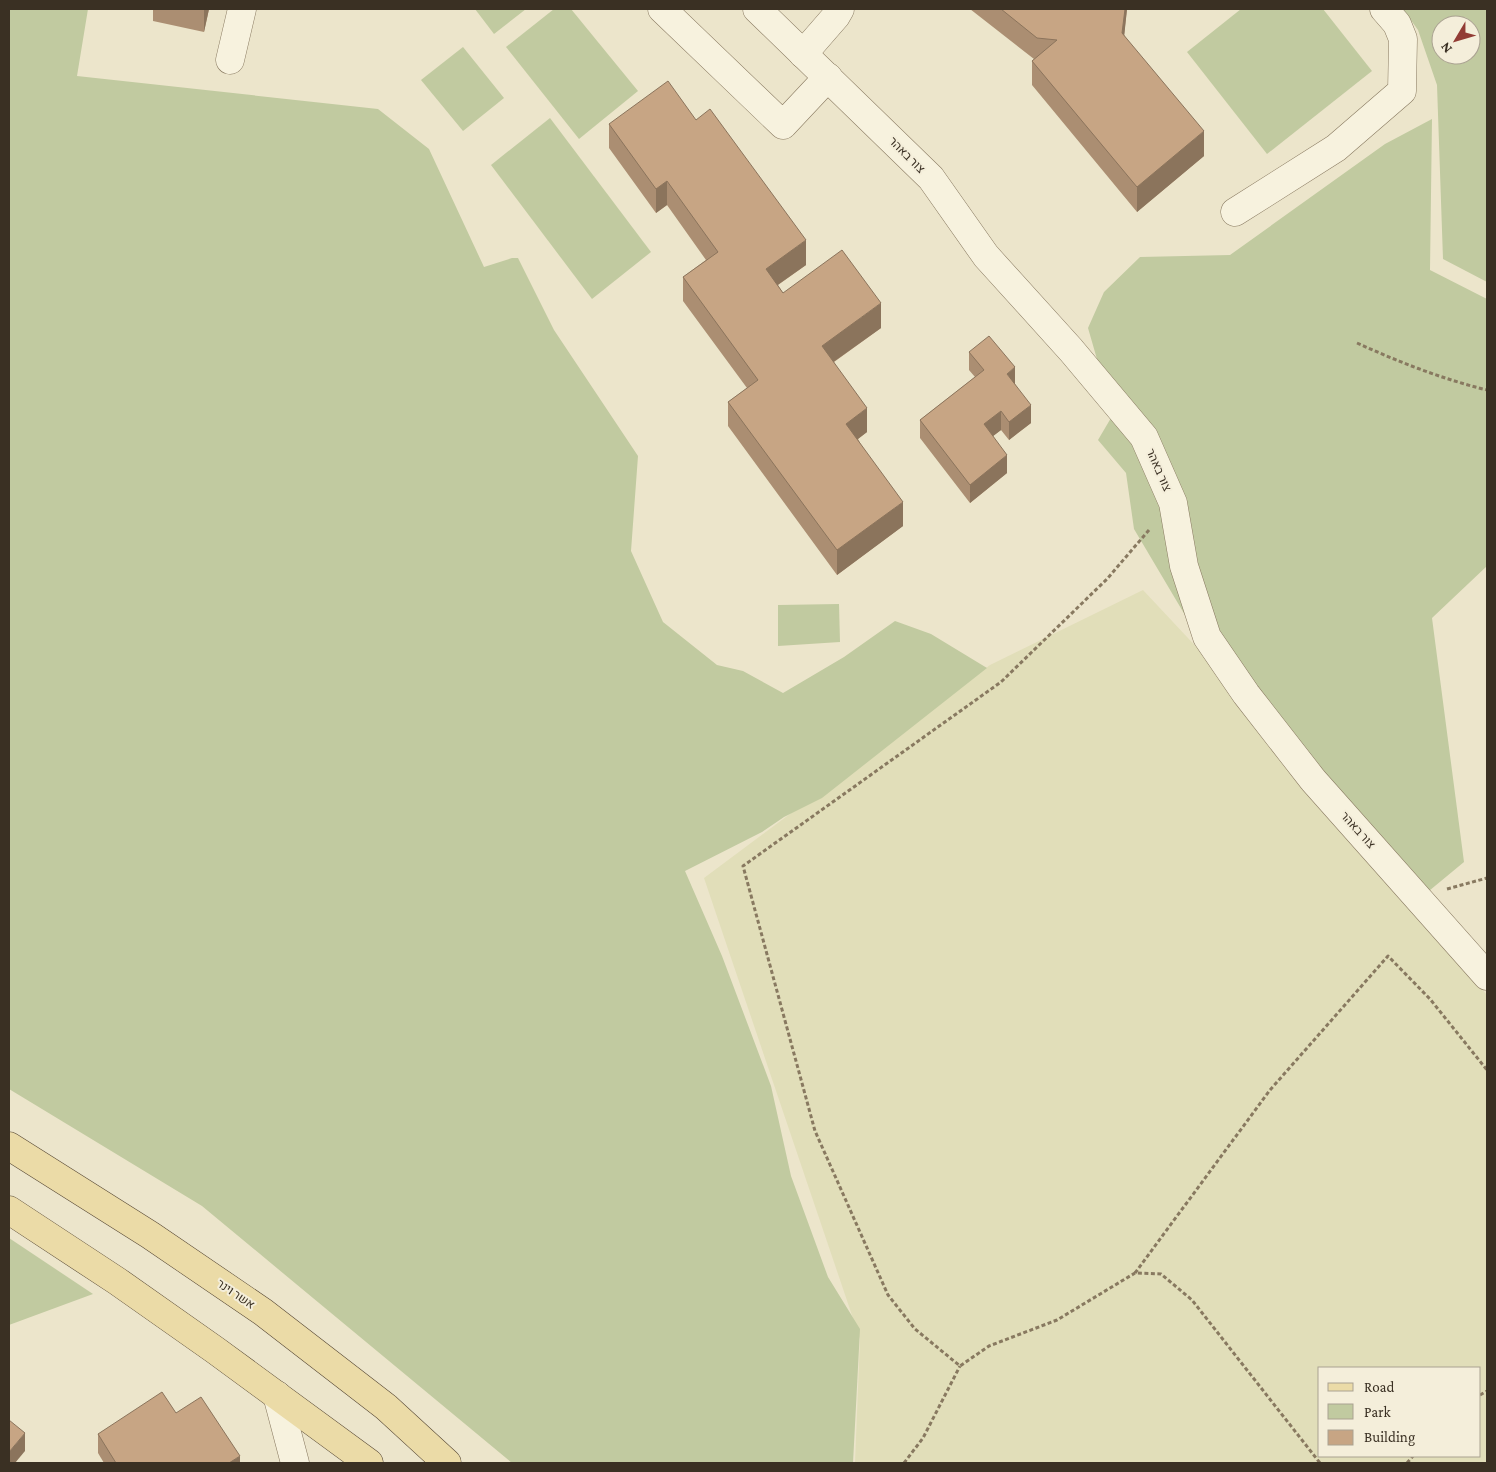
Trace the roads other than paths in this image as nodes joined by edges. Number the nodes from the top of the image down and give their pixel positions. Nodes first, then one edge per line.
1 (242, 9) edge
2 (662, 9) edge
3 (757, 9) edge
4 (840, 9) edge
5 (1384, 9) edge
6 (803, 54) junction
7 (230, 60) dead end
8 (828, 77) junction
9 (1235, 212) dead end
10 (1487, 976) edge
11 (9, 1146) edge
12 (9, 1210) edge
13 (277, 1395) junction
14 (295, 1463) edge
15 (369, 1463) edge
16 (447, 1463) edge

1 - 7 street
2 - 8 street
3 - 6 street, צור באהר
4 - 6 street
5 - 9 street
6 - 8 street, צור באהר
8 - 10 street, צור באהר
11 - 16 main road, אשר וינר
12 - 13 main road
13 - 14 street
13 - 15 main road

